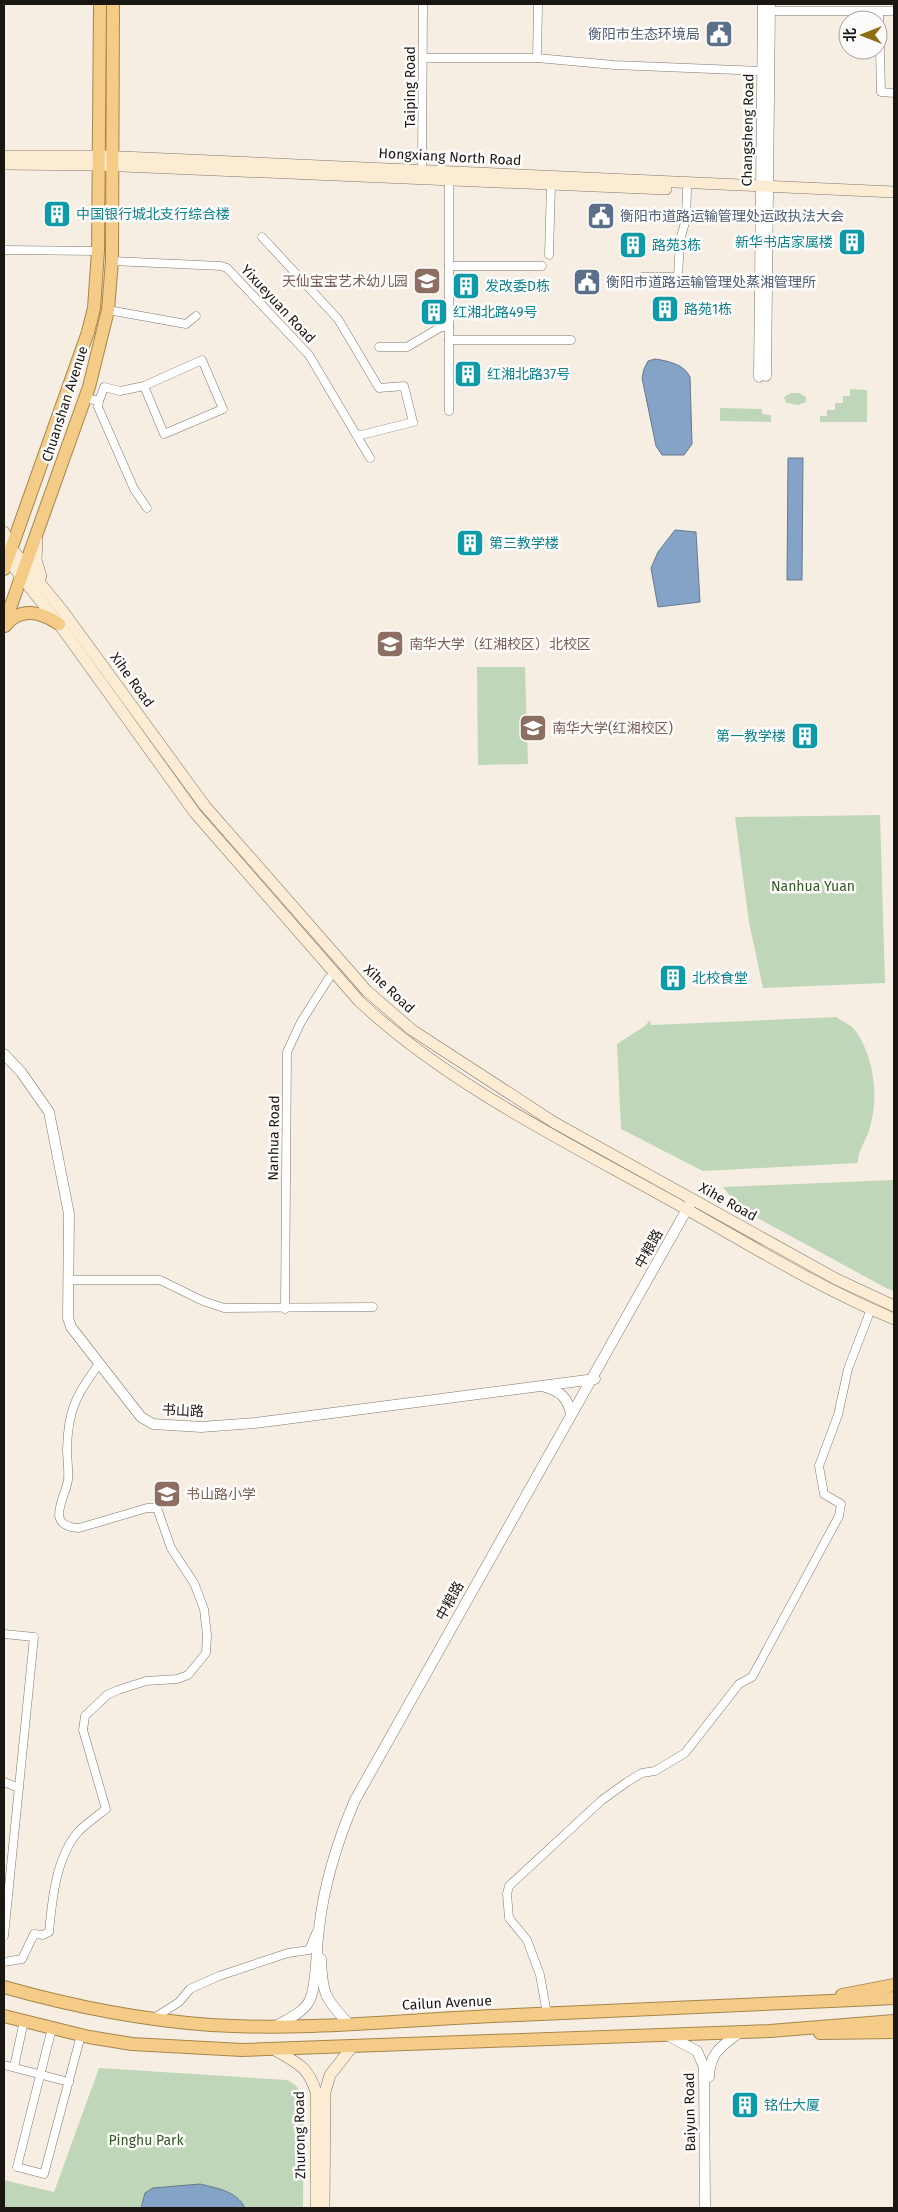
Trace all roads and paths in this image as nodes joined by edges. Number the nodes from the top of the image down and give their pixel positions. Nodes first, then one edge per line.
1 (100, 4) edge
2 (113, 4) edge
3 (423, 4) edge
4 (538, 4) edge
5 (768, 6) edge
6 (842, 10) edge
7 (423, 58) junction
8 (537, 58) junction
9 (880, 60) edge
10 (762, 71) junction
11 (894, 93) edge
12 (4, 156) edge
13 (99, 160) junction
14 (113, 161) junction
15 (4, 164) edge
16 (422, 171) junction
17 (449, 176) junction
18 (551, 184) junction
19 (687, 190) junction
20 (765, 190) junction
21 (894, 192) edge
22 (894, 199) edge
23 (262, 237) dead end
24 (4, 250) edge
25 (98, 251) junction
26 (548, 255) dead end
27 (112, 261) junction
28 (449, 266) junction
29 (542, 266) dead end
30 (642, 277) dead end
31 (108, 310) junction
32 (196, 316) dead end
33 (449, 327) junction
34 (449, 340) junction
35 (571, 340) dead end
36 (379, 347) dead end
37 (763, 377) dead end
38 (144, 386) junction
39 (86, 398) junction
40 (99, 401) junction
41 (449, 411) dead end
42 (357, 436) junction
43 (370, 458) dead end
44 (147, 508) dead end
45 (41, 521) junction
46 (4, 532) edge
47 (7, 556) edge
48 (26, 564) junction
49 (21, 578) junction
50 (62, 610) junction
51 (59, 624) junction
52 (4, 627) edge
53 (329, 978) dead end
54 (4, 1054) edge
55 (692, 1206) junction
56 (69, 1280) junction
57 (894, 1306) edge
58 (374, 1307) dead end
59 (285, 1309) junction
60 (871, 1309) junction
61 (894, 1319) edge
62 (99, 1364) junction
63 (594, 1379) junction
64 (542, 1386) junction
65 (571, 1414) junction
66 (4, 1634) edge
67 (4, 1782) edge
68 (19, 1788) junction
69 (319, 1927) junction
70 (4, 1936) edge
71 (4, 1962) edge
72 (894, 1985) edge
73 (4, 1988) edge
74 (894, 1998) edge
75 (802, 2002) junction
76 (547, 2014) junction
77 (4, 2016) edge
78 (154, 2018) junction
79 (24, 2021) junction
80 (894, 2021) edge
81 (349, 2024) junction
82 (276, 2026) junction
83 (52, 2028) junction
84 (770, 2031) junction
85 (740, 2032) junction
86 (894, 2032) edge
87 (81, 2035) junction
88 (667, 2035) junction
89 (352, 2047) junction
90 (275, 2050) junction
91 (4, 2065) edge
92 (14, 2067) junction
93 (40, 2074) junction
94 (69, 2082) junction
95 (316, 2208) edge
96 (324, 2208) edge
97 (705, 2208) edge
98 (709, 2208) edge

1 - 13 highway, Chuanshan Avenue
2 - 14 highway, Chuanshan Avenue
3 - 7 street, Taiping Road
4 - 8 street
5 - 6 street
5 - 10 street, Changsheng Road
5 - 20 street, Changsheng Road
7 - 8 street
7 - 16 street, Taiping Road
8 - 10 street
9 - 11 street
10 - 20 street, Changsheng Road
12 - 13 main road, Hongxiang North Road
13 - 14 main road, Hongxiang North Road
13 - 15 main road, Hongxiang North Road
13 - 25 highway, Chuanshan Avenue
14 - 16 main road, Hongxiang North Road
14 - 17 main road, Hongxiang North Road
14 - 27 highway, Chuanshan Avenue
16 - 17 main road, Hongxiang North Road
17 - 18 main road, Hongxiang North Road
17 - 20 main road, Hongxiang North Road
17 - 28 street
18 - 19 main road, Hongxiang North Road
18 - 26 street
19 - 20 main road, Hongxiang North Road
19 - 30 street
20 - 21 main road, Hongxiang North Road
20 - 22 main road, Hongxiang North Road
20 - 37 street, Changsheng Road
23 - 42 street
24 - 25 street
25 - 47 highway, Chuanshan Avenue
27 - 31 highway, Chuanshan Avenue
27 - 42 street, Yixueyuan Road
28 - 29 street
28 - 33 street
31 - 32 street
31 - 39 highway, Chuanshan Avenue
33 - 34 street
33 - 36 street
34 - 35 street
34 - 41 street
38 - 38 street
38 - 40 street
39 - 40 street
39 - 45 highway, Chuanshan Avenue
40 - 44 street
42 - 43 street, Yixueyuan Road
45 - 48 highway, Chuanshan Avenue
45 - 50 main road
46 - 47 main road, Xihe Road
47 - 48 main road, Xihe Road
47 - 49 main road, Xihe Road
48 - 49 highway, Chuanshan Avenue
48 - 50 main road, Xihe Road
49 - 51 main road, Xihe Road
49 - 52 highway, Chuanshan Avenue
50 - 55 main road, Xihe Road
51 - 52 highway
51 - 55 main road, Xihe Road
53 - 59 street, Nanhua Road
54 - 56 street, 书山路
55 - 57 main road, Xihe Road
55 - 60 main road, Xihe Road
55 - 63 street, 中粮路
56 - 59 street
56 - 62 street, 书山路
58 - 59 street
60 - 61 main road, Xihe Road
60 - 76 street
62 - 64 street, 书山路
62 - 71 street
63 - 64 street, 书山路
63 - 65 street, 中粮路
63 - 81 street, 中粮路
64 - 65 street
65 - 69 street, 中粮路
66 - 68 street
67 - 68 street
68 - 70 street
69 - 78 street
69 - 82 street, 中粮路
72 - 75 highway
73 - 78 highway, Cailun Avenue
74 - 75 highway, Cailun Avenue
75 - 76 highway, Cailun Avenue
76 - 81 highway, Cailun Avenue
77 - 79 highway
78 - 82 highway, Cailun Avenue
79 - 83 highway
79 - 92 street
80 - 84 highway
81 - 82 highway, Cailun Avenue
83 - 87 highway
83 - 93 street
84 - 85 highway
84 - 86 highway
85 - 88 highway
85 - 98 street, Baiyun Road
87 - 90 highway
87 - 94 street
88 - 89 highway
88 - 97 street, Baiyun Road
89 - 90 highway
89 - 96 main road, Zhurong Road
90 - 95 main road, Zhurong Road
91 - 92 street
92 - 93 street
93 - 94 street
93 - 94 street

